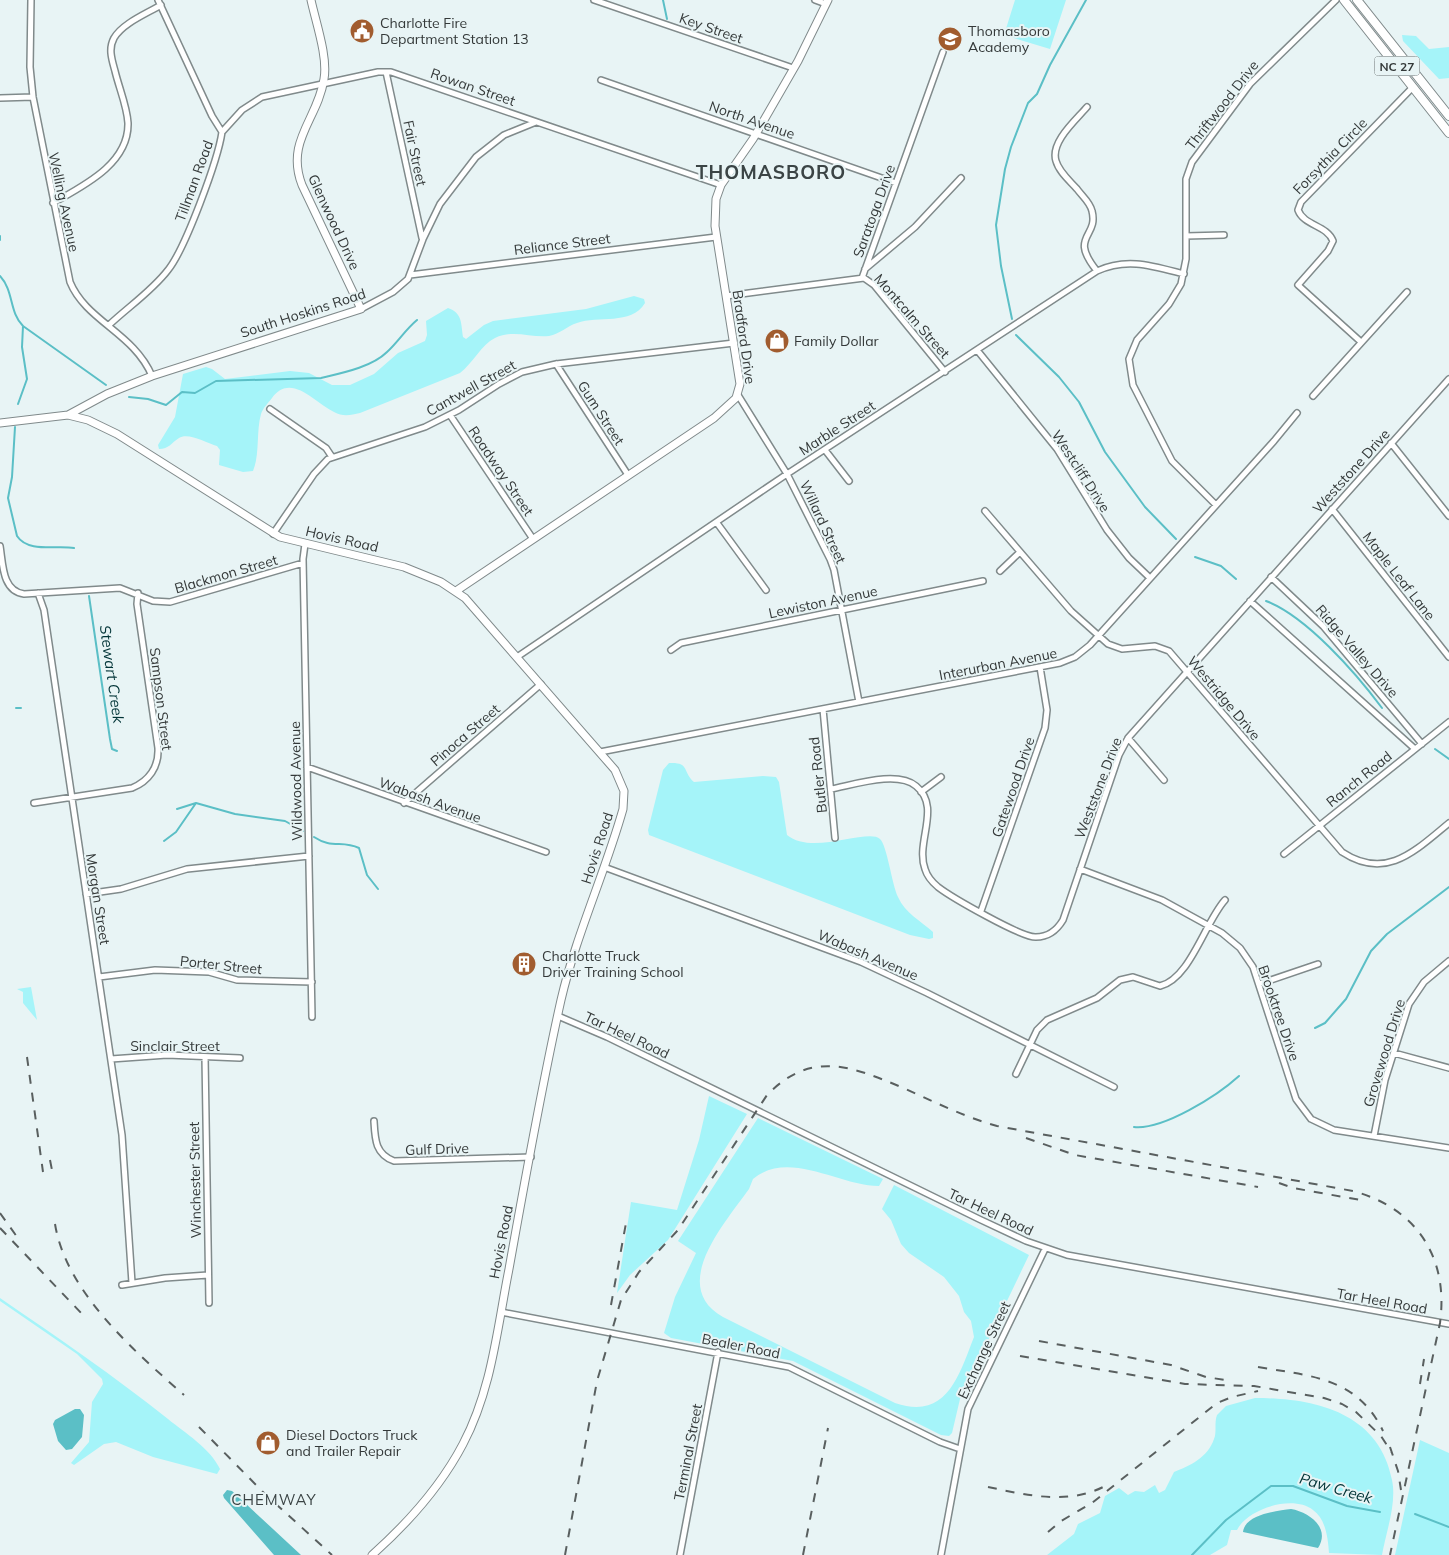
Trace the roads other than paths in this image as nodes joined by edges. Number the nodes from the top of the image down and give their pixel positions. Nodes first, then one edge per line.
1 (31, 0) edge
2 (311, 0) edge
3 (594, 0) edge
4 (815, 0) edge
5 (1336, 0) edge
6 (1344, 0) edge
7 (1349, 0) edge
8 (1357, 0) edge
9 (827, 2) edge
10 (159, 3) edge
11 (943, 52) dead end
12 (793, 68) junction
13 (386, 72) junction
14 (1414, 72) junction
15 (602, 80) dead end
16 (324, 84) junction
17 (1413, 87) junction
18 (0, 98) edge
19 (33, 98) junction
20 (1087, 107) dead end
21 (1449, 116) edge
22 (537, 121) junction
23 (222, 132) junction
24 (756, 133) junction
25 (1449, 133) edge
26 (961, 178) dead end
27 (896, 182) junction
28 (721, 185) junction
29 (53, 203) junction
30 (1224, 235) dead end
31 (1186, 236) junction
32 (716, 237) junction
33 (423, 239) junction
34 (865, 269) junction
35 (1097, 271) junction
36 (1184, 274) junction
37 (410, 275) junction
38 (862, 278) junction
39 (1407, 292) dead end
40 (726, 296) junction
41 (361, 309) junction
42 (109, 325) junction
43 (1361, 342) junction
44 (734, 343) junction
45 (977, 350) junction
46 (556, 364) junction
47 (945, 372) junction
48 (152, 376) junction
49 (1449, 379) edge
50 (738, 395) junction
51 (1313, 396) dead end
52 (270, 410) dead end
53 (1297, 413) dead end
54 (68, 415) junction
55 (450, 415) junction
56 (0, 423) edge
57 (1391, 443) junction
58 (825, 450) junction
59 (332, 457) junction
60 (787, 474) junction
61 (628, 475) junction
62 (849, 481) dead end
63 (1216, 505) junction
64 (1332, 509) junction
65 (985, 511) dead end
66 (1449, 516) edge
67 (717, 523) junction
68 (273, 534) junction
69 (533, 539) junction
70 (305, 544) junction
71 (0, 546) edge
72 (1020, 552) junction
73 (303, 563) junction
74 (1000, 571) dead end
75 (1271, 577) junction
76 (1150, 578) junction
77 (982, 581) dead end
78 (766, 590) dead end
79 (456, 591) junction
80 (38, 592) junction
81 (138, 593) junction
82 (1250, 601) junction
83 (841, 610) junction
84 (1098, 636) junction
85 (671, 650) dead end
86 (517, 657) junction
87 (1449, 657) edge
88 (1040, 667) junction
89 (1186, 670) junction
90 (541, 684) junction
91 (859, 702) junction
92 (823, 709) junction
93 (1449, 722) edge
94 (1128, 738) junction
95 (1422, 744) junction
96 (1415, 748) junction
97 (600, 752) junction
98 (307, 767) junction
99 (941, 777) dead end
100 (1164, 780) dead end
101 (831, 790) junction
102 (922, 792) junction
103 (72, 797) junction
104 (34, 803) dead end
105 (404, 803) junction
106 (1449, 824) edge
107 (1318, 826) junction
108 (835, 838) dead end
109 (546, 852) dead end
110 (1284, 854) dead end
111 (309, 856) junction
112 (604, 868) junction
113 (1080, 869) junction
114 (86, 894) junction
115 (1225, 900) dead end
116 (981, 911) junction
117 (1208, 925) junction
118 (1449, 961) edge
119 (1318, 964) dead end
120 (99, 977) junction
121 (312, 982) junction
122 (1259, 984) junction
123 (558, 1016) junction
124 (312, 1017) dead end
125 (1030, 1044) junction
126 (1394, 1053) junction
127 (205, 1057) junction
128 (240, 1058) dead end
129 (111, 1059) junction
130 (1449, 1068) edge
131 (1016, 1074) dead end
132 (1114, 1087) dead end
133 (374, 1121) dead end
134 (1374, 1136) junction
135 (1449, 1148) edge
136 (531, 1157) junction
137 (1045, 1249) junction
138 (208, 1275) junction
139 (132, 1283) junction
140 (122, 1285) dead end
141 (208, 1303) dead end
142 (501, 1312) junction
143 (1449, 1324) edge
144 (718, 1352) junction
145 (960, 1450) junction
146 (375, 1554) edge
147 (680, 1555) edge
148 (941, 1555) edge

1 - 19 street, Welling Avenue
2 - 16 street, Glenwood Drive
3 - 12 street, Key Street
4 - 9 street
5 - 31 street, Thriftwood Drive
6 - 17 main road, NC 27
7 - 14 main road
8 - 14 main road, NC 27
9 - 12 street, Bradford Drive
10 - 23 street, Tillman Road
10 - 29 street
11 - 27 street, Saratoga Drive
12 - 24 street, Bradford Drive
13 - 16 street, Rowan Street
13 - 22 street, Rowan Street
13 - 33 street, Fair Street
14 - 21 main road, NC 27
15 - 24 street, North Avenue
16 - 23 street, Rowan Street
16 - 41 street, Glenwood Drive
17 - 25 main road, NC 27
17 - 43 street, Forsythia Circle
18 - 19 street
19 - 29 street, Welling Avenue
20 - 35 street
22 - 28 street, Rowan Street
22 - 33 street, South Hoskins Road
23 - 42 street, Tillman Road
24 - 27 street, North Avenue
24 - 28 street, Bradford Drive
26 - 34 street
27 - 34 street, Saratoga Drive
28 - 32 street, Bradford Drive
29 - 42 street, Welling Avenue
30 - 31 street
31 - 36 street, Thriftwood Drive
32 - 37 street, Reliance Street
32 - 40 street, Bradford Drive
33 - 37 street, South Hoskins Road
34 - 38 street, Saratoga Drive
35 - 36 street, Marble Street
35 - 45 street, Marble Street
36 - 63 street, Thriftwood Drive
37 - 41 street, South Hoskins Road
38 - 40 street, Saratoga Drive
38 - 47 street, Montcalm Street
39 - 43 street
40 - 44 street, Bradford Drive
41 - 48 street, South Hoskins Road
42 - 48 street, Welling Avenue
43 - 51 street
44 - 46 street, Cantwell Street
44 - 50 street, Bradford Drive
45 - 47 street, Marble Street
45 - 76 street, Westcliff Drive
46 - 55 street, Cantwell Street
46 - 61 street, Gum Street
47 - 58 street, Marble Street
48 - 54 street, South Hoskins Road
49 - 57 street, Weststone Drive
50 - 60 street, Willard Street
50 - 61 street, Bradford Drive
52 - 59 street
53 - 63 street, Interurban Avenue
54 - 56 street, South Hoskins Road
54 - 68 street, Hovis Road
55 - 59 street, Cantwell Street
55 - 69 street, Roadway Street
57 - 64 street, Weststone Drive
57 - 66 street
58 - 60 street, Marble Street
58 - 62 street
59 - 68 street
60 - 67 street, Marble Street
60 - 83 street, Willard Street
61 - 69 street, Bradford Drive
63 - 76 street, Interurban Avenue
64 - 75 street, Weststone Drive
64 - 87 street, Maple Leaf Lane
65 - 72 street, Westridge Drive
67 - 78 street
67 - 86 street, Marble Street
68 - 70 street, Hovis Road
69 - 79 street, Bradford Drive
70 - 73 street, Wildwood Avenue
70 - 79 street, Hovis Road
71 - 80 street
72 - 74 street
72 - 84 street, Westridge Drive
73 - 81 street, Blackmon Street
73 - 98 street, Wildwood Avenue
75 - 82 street, Weststone Drive
75 - 95 street, Ridge Valley Drive
76 - 84 street, Interurban Avenue
77 - 83 street, Lewiston Avenue
79 - 86 street, Hovis Road
80 - 81 street, Blackmon Street
80 - 103 street, Morgan Street
81 - 103 street, Sampson Street
82 - 89 street, Weststone Drive
82 - 96 street, Ridge Valley Drive
83 - 85 street, Lewiston Avenue
83 - 91 street, Willard Street
84 - 88 street, Interurban Avenue
84 - 89 street, Westridge Drive
86 - 90 street, Hovis Road
88 - 91 street, Interurban Avenue
88 - 116 street, Gatewood Drive
89 - 94 street, Weststone Drive
89 - 107 street, Westridge Drive
90 - 97 street, Hovis Road
90 - 105 street, Pinoca Street
91 - 92 street, Interurban Avenue
92 - 97 street, Interurban Avenue
92 - 101 street, Butler Road
93 - 95 street, Ranch Road
94 - 100 street
94 - 113 street, Weststone Drive
95 - 96 street, Ranch Road
96 - 107 street, Ranch Road
97 - 112 street, Hovis Road
98 - 105 street, Wabash Avenue
98 - 111 street, Wildwood Avenue
99 - 102 street
101 - 102 street
101 - 108 street, Butler Road
102 - 116 street, Weststone Drive
103 - 104 street, Sampson Street
103 - 114 street, Morgan Street
105 - 109 street, Wabash Avenue
106 - 107 street, Westridge Drive
107 - 110 street, Ranch Road
111 - 114 street
111 - 121 street, Wildwood Avenue
112 - 123 street, Hovis Road
112 - 125 street, Wabash Avenue
113 - 116 street, Weststone Drive
113 - 117 street, Brooktree Drive
114 - 120 street, Morgan Street
115 - 117 street
117 - 122 street, Brooktree Drive
117 - 125 street
118 - 126 street, Grovewood Drive
119 - 122 street
120 - 121 street, Porter Street
120 - 129 street, Morgan Street
121 - 124 street, Wildwood Avenue
122 - 134 street, Brooktree Drive
123 - 136 street, Hovis Road
123 - 137 street, Tar Heel Road
125 - 131 street
125 - 132 street, Wabash Avenue
126 - 130 street
126 - 134 street, Grovewood Drive
127 - 128 street, Sinclair Street
127 - 129 street, Sinclair Street
127 - 138 street, Winchester Street
129 - 139 street, Morgan Street
133 - 136 street, Gulf Drive
134 - 135 street, Brooktree Drive
136 - 142 street, Hovis Road
137 - 143 street, Tar Heel Road
137 - 145 street, Exchange Street
138 - 139 street
138 - 141 street, Winchester Street
139 - 140 street
142 - 144 street, Bealer Road
142 - 146 street, Hovis Road
144 - 145 street, Bealer Road
144 - 147 street, Terminal Street
145 - 148 street, Exchange Street

